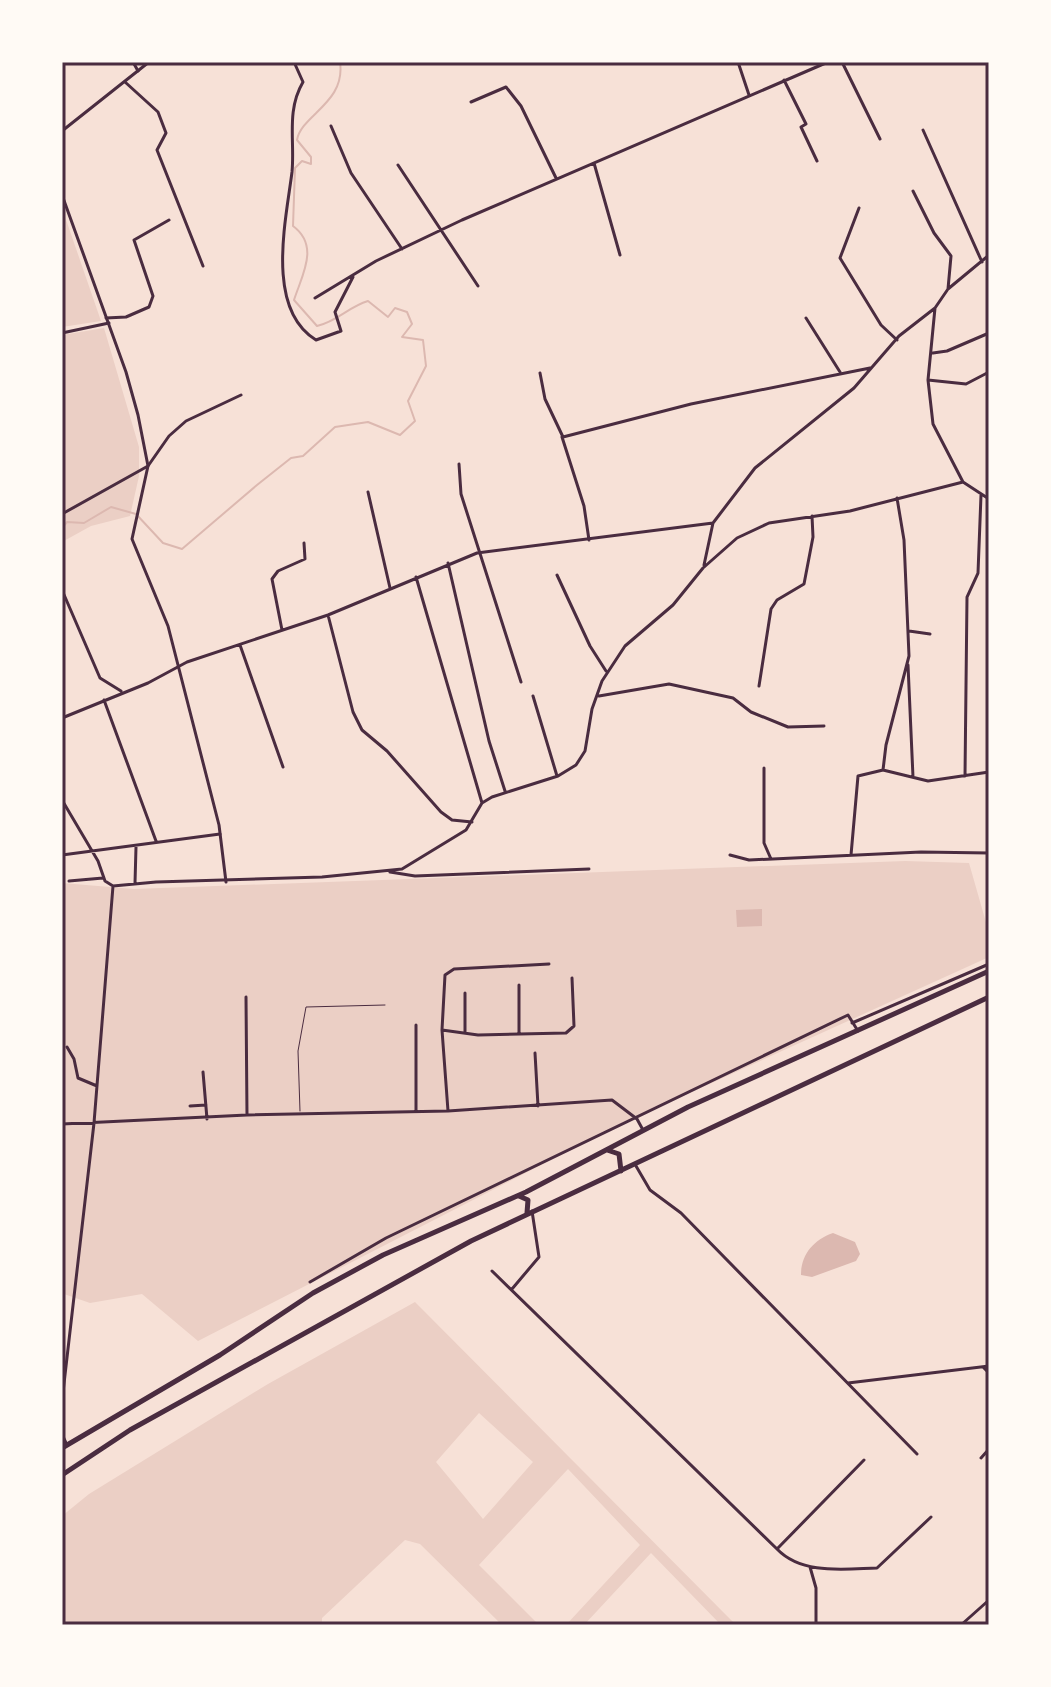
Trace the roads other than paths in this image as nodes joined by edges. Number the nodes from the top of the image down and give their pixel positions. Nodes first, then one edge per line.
1 (133, 62) edge
2 (149, 62) edge
3 (294, 62) edge
4 (738, 62) edge
5 (827, 62) edge
6 (842, 62) edge
7 (138, 71) junction
8 (784, 80) junction
9 (125, 82) junction
10 (749, 95) junction
11 (471, 102) dead end
12 (331, 126) dead end
13 (923, 130) dead end
14 (62, 131) edge
15 (880, 139) dead end
16 (817, 161) dead end
17 (594, 163) junction
18 (398, 165) dead end
19 (556, 178) junction
20 (913, 191) dead end
21 (62, 195) edge
22 (859, 208) dead end
23 (169, 220) dead end
24 (443, 229) junction
25 (402, 249) junction
26 (620, 255) dead end
27 (989, 255) edge
28 (982, 262) junction
29 (203, 266) dead end
30 (354, 276) junction
31 (478, 286) dead end
32 (948, 289) junction
33 (315, 298) dead end
34 (935, 308) junction
35 (106, 318) junction
36 (806, 318) dead end
37 (109, 323) junction
38 (62, 333) edge
39 (989, 333) edge
40 (897, 340) junction
41 (932, 353) junction
42 (870, 368) junction
43 (840, 372) junction
44 (989, 372) edge
45 (540, 373) dead end
46 (928, 380) junction
47 (241, 395) dead end
48 (562, 437) junction
49 (459, 464) dead end
50 (148, 466) junction
51 (963, 482) junction
52 (368, 492) dead end
53 (981, 495) junction
54 (897, 498) junction
55 (989, 499) edge
56 (62, 514) edge
57 (812, 516) junction
58 (713, 523) junction
59 (589, 540) junction
60 (304, 543) dead end
61 (477, 553) junction
62 (448, 563) junction
63 (703, 568) junction
64 (557, 575) dead end
65 (416, 577) junction
66 (390, 588) junction
67 (62, 590) edge
68 (328, 615) junction
69 (282, 630) junction
70 (909, 631) junction
71 (930, 634) dead end
72 (240, 645) junction
73 (908, 661) junction
74 (177, 668) junction
75 (607, 672) junction
76 (521, 682) dead end
77 (759, 686) dead end
78 (121, 691) junction
79 (533, 696) dead end
80 (599, 696) junction
81 (104, 700) junction
82 (62, 718) edge
83 (824, 726) dead end
84 (283, 767) dead end
85 (764, 768) dead end
86 (883, 770) junction
87 (989, 772) edge
88 (558, 776) junction
89 (965, 776) junction
90 (913, 777) junction
91 (506, 792) junction
92 (62, 800) edge
93 (482, 803) junction
94 (473, 822) junction
95 (221, 834) junction
96 (156, 841) junction
97 (136, 847) junction
98 (91, 851) junction
99 (989, 853) edge
100 (62, 855) edge
101 (730, 855) dead end
102 (851, 855) junction
103 (771, 859) junction
104 (589, 869) dead end
105 (386, 872) junction
106 (103, 878) junction
107 (69, 881) dead end
108 (226, 882) junction
109 (135, 883) junction
110 (113, 886) junction
111 (549, 964) dead end
112 (989, 964) edge
113 (989, 971) edge
114 (572, 978) dead end
115 (519, 985) dead end
116 (465, 993) dead end
117 (246, 997) dead end
118 (989, 997) edge
119 (385, 1005) dead end
120 (852, 1023) junction
121 (416, 1025) dead end
122 (442, 1030) junction
123 (858, 1031) junction
124 (465, 1032) junction
125 (519, 1033) junction
126 (67, 1047) dead end
127 (535, 1053) dead end
128 (203, 1072) dead end
129 (97, 1086) junction
130 (206, 1105) junction
131 (190, 1106) dead end
132 (538, 1106) junction
133 (416, 1110) junction
134 (448, 1111) junction
135 (300, 1113) junction
136 (247, 1115) junction
137 (207, 1119) junction
138 (637, 1119) junction
139 (94, 1123) junction
140 (62, 1124) edge
141 (643, 1130) junction
142 (607, 1150) junction
143 (636, 1166) junction
144 (621, 1172) junction
145 (518, 1195) junction
146 (529, 1212) junction
147 (492, 1271) dead end
148 (310, 1282) dead end
149 (512, 1289) junction
150 (989, 1366) edge
151 (983, 1367) junction
152 (989, 1373) edge
153 (848, 1383) junction
154 (62, 1401) edge
155 (62, 1434) edge
156 (64, 1446) edge
157 (989, 1449) edge
158 (917, 1454) dead end
159 (981, 1458) dead end
160 (864, 1460) dead end
161 (62, 1475) edge
162 (931, 1517) dead end
163 (777, 1549) junction
164 (810, 1567) junction
165 (989, 1600) edge
166 (816, 1625) edge
167 (961, 1625) edge

1 - 7 street
2 - 7 street
3 - 30 street
4 - 10 street
5 - 8 street
6 - 15 street
7 - 9 street
8 - 10 street
8 - 16 street
9 - 14 street
9 - 29 street
10 - 17 street
11 - 19 street
12 - 25 street
13 - 28 street
17 - 19 street
17 - 26 street
18 - 24 street
19 - 24 street
20 - 32 street
21 - 35 street
22 - 40 street
23 - 35 street
24 - 25 street
24 - 31 street
25 - 30 street
27 - 28 street
28 - 32 street
30 - 33 street
32 - 34 street
34 - 40 street
34 - 41 street
35 - 37 street
36 - 43 street
37 - 38 street
37 - 50 street
39 - 41 street
40 - 42 street
41 - 46 street
42 - 43 street
42 - 58 street
43 - 48 street
44 - 46 street
45 - 48 street
46 - 51 street
47 - 50 street
48 - 59 street
49 - 61 street
50 - 56 street
50 - 74 street
51 - 53 street
51 - 54 street
52 - 66 street
53 - 55 street
53 - 89 street
54 - 57 street
54 - 70 street
57 - 63 street
57 - 77 street
58 - 59 street
58 - 63 street
59 - 61 street
60 - 69 street
61 - 62 street
61 - 76 street
62 - 65 street
62 - 91 street
63 - 75 street
64 - 75 street
65 - 66 street
65 - 93 street
66 - 68 street
67 - 78 street
68 - 69 street
68 - 94 street
69 - 72 street
70 - 71 street
70 - 73 street
72 - 74 street
72 - 84 street
73 - 86 street
73 - 90 street
74 - 78 street
74 - 95 street
75 - 80 street
78 - 81 street
79 - 88 street
80 - 83 street
80 - 88 street
81 - 82 street
81 - 96 street
85 - 103 street
86 - 90 street
86 - 102 street
87 - 89 street
88 - 91 street
89 - 90 street
91 - 93 street
92 - 98 street
93 - 94 street
94 - 105 street
95 - 96 street
95 - 108 street
96 - 97 street
97 - 98 street
97 - 109 street
98 - 100 street
98 - 106 street
99 - 102 street
101 - 103 street
102 - 103 street
104 - 105 street
105 - 108 street
106 - 107 street
106 - 110 street
108 - 109 street
109 - 110 street
110 - 129 street
111 - 122 street
112 - 120 street
113 - 123 highway
114 - 125 street
115 - 125 street
116 - 124 street
117 - 136 street
118 - 143 highway
119 - 135 lane
120 - 123 street
120 - 138 street
121 - 133 street
122 - 124 street
122 - 134 street
123 - 141 highway
124 - 125 street
126 - 129 street
127 - 132 street
128 - 130 street
129 - 139 street
130 - 131 street
130 - 137 street
132 - 134 street
132 - 138 street
133 - 134 street
133 - 135 street
135 - 136 street
136 - 137 street
137 - 139 street
138 - 141 street
138 - 148 street
139 - 140 street
139 - 154 street
141 - 142 highway
142 - 144 highway
142 - 145 highway
143 - 144 highway
143 - 153 street
144 - 146 highway
145 - 146 highway
145 - 156 highway
146 - 149 street
146 - 161 highway
147 - 149 street
149 - 163 street
150 - 151 street
151 - 152 street
151 - 153 street
153 - 158 street
155 - 156 street
157 - 159 street
160 - 163 street
162 - 164 street
163 - 164 street
164 - 166 street
165 - 167 street

